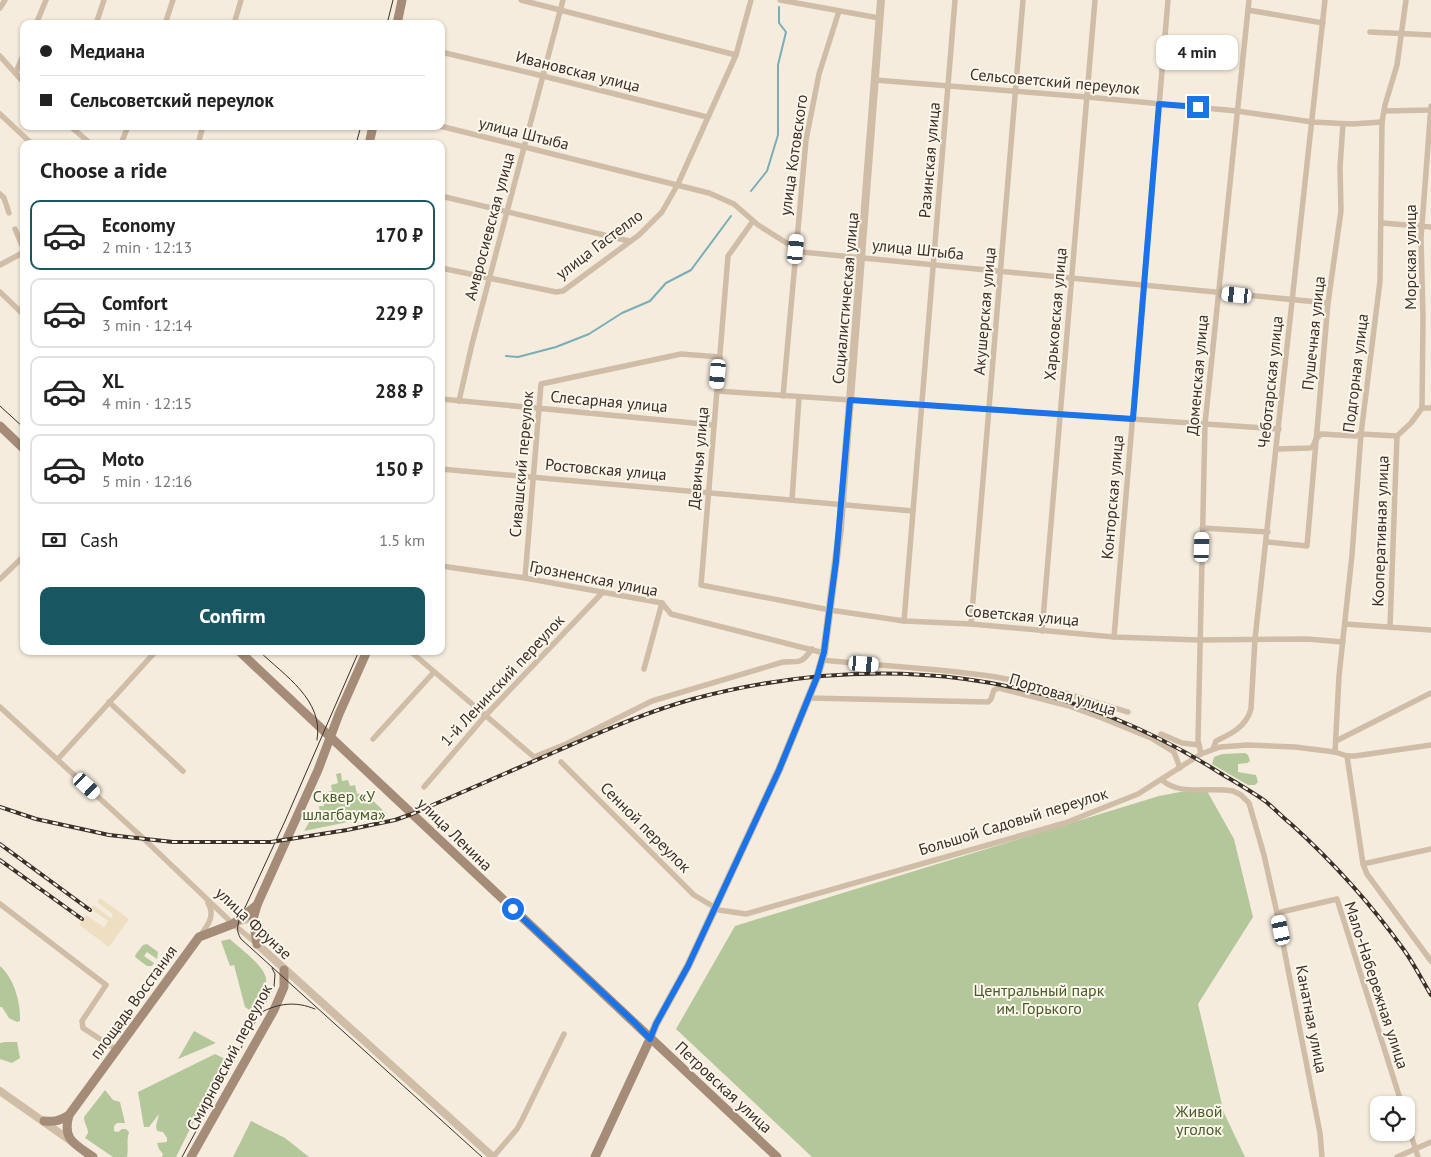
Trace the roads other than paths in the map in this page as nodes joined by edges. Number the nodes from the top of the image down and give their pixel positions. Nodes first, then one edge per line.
1 (5, 0) edge
2 (46, 0) edge
3 (104, 0) edge
4 (173, 0) edge
5 (241, 0) edge
6 (402, 0) edge
7 (521, 0) edge
8 (563, 0) edge
9 (751, 0) edge
10 (780, 0) edge
11 (881, 0) edge
12 (955, 0) edge
13 (1023, 0) edge
14 (1095, 0) edge
15 (1168, 0) edge
16 (1249, 0) edge
17 (1326, 0) edge
18 (1406, 0) edge
19 (0, 8) edge
20 (561, 9) junction
21 (1248, 10) junction
22 (839, 11) junction
23 (879, 18) junction
24 (38, 20) edge
25 (97, 20) edge
26 (166, 20) edge
27 (235, 20) edge
28 (398, 20) edge
29 (1323, 23) junction
30 (1370, 32) dead end
31 (1401, 33) junction
32 (1431, 35) edge
33 (445, 53) edge
34 (736, 55) junction
35 (0, 56) edge
36 (20, 62) edge
37 (16, 72) junction
38 (543, 76) junction
39 (20, 78) edge
40 (875, 80) junction
41 (949, 86) junction
42 (1016, 91) junction
43 (1087, 97) junction
44 (1159, 104) junction
45 (1431, 106) edge
46 (1430, 110) edge
47 (1237, 111) junction
48 (1384, 111) junction
49 (0, 114) edge
50 (707, 117) junction
51 (1312, 122) junction
52 (1382, 122) junction
53 (1343, 124) junction
54 (445, 127) edge
55 (75, 130) edge
56 (28, 140) edge
57 (86, 140) edge
58 (524, 147) junction
59 (678, 184) junction
60 (0, 194) edge
61 (445, 197) edge
62 (507, 212) junction
63 (9, 213) dead end
64 (753, 221) junction
65 (1382, 223) junction
66 (1422, 226) junction
67 (1431, 227) edge
68 (15, 229) dead end
69 (20, 241) edge
70 (629, 241) junction
71 (796, 249) junction
72 (20, 253) edge
73 (862, 257) junction
74 (934, 264) junction
75 (0, 265) edge
76 (445, 269) edge
77 (1001, 271) junction
78 (489, 278) junction
79 (1072, 278) junction
80 (1144, 286) junction
81 (0, 292) edge
82 (1218, 293) junction
83 (1293, 301) junction
84 (1328, 303) junction
85 (20, 311) edge
86 (720, 357) junction
87 (717, 391) junction
88 (783, 396) junction
89 (799, 397) junction
90 (445, 399) edge
91 (850, 400) junction
92 (459, 401) junction
93 (922, 405) junction
94 (539, 408) junction
95 (1422, 408) junction
96 (1431, 408) edge
97 (989, 410) junction
98 (1060, 414) junction
99 (1133, 419) junction
100 (1205, 424) junction
101 (714, 425) junction
102 (0, 426) edge
103 (1279, 429) junction
104 (1361, 434) junction
105 (1397, 436) junction
106 (1316, 439) junction
107 (20, 444) edge
108 (1277, 449) junction
109 (445, 468) edge
110 (533, 476) junction
111 (709, 492) junction
112 (792, 500) junction
113 (842, 504) junction
114 (913, 511) junction
115 (1202, 528) junction
116 (1268, 532) junction
117 (1266, 542) junction
118 (20, 560) edge
119 (445, 567) edge
120 (525, 578) junction
121 (0, 579) edge
122 (701, 585) joint
123 (603, 592) junction
124 (662, 603) junction
125 (830, 610) junction
126 (904, 621) junction
127 (971, 624) junction
128 (1345, 624) junction
129 (1390, 627) junction
130 (1431, 630) edge
131 (1042, 631) junction
132 (1114, 637) junction
133 (1256, 639) junction
134 (1199, 640) junction
135 (1343, 642) junction
136 (812, 649) junction
137 (152, 655) edge
138 (243, 655) edge
139 (365, 655) edge
140 (415, 655) edge
141 (823, 656) junction
142 (644, 669) dead end
143 (434, 672) junction
144 (1431, 694) edge
145 (809, 698) junction
146 (109, 702) junction
147 (0, 707) edge
148 (1128, 712) dead end
149 (485, 716) junction
150 (1161, 734) dead end
151 (331, 737) junction
152 (374, 739) dead end
153 (1336, 741) junction
154 (1199, 745) junction
155 (1431, 746) edge
156 (1213, 749) junction
157 (1335, 752) junction
158 (1201, 754) junction
159 (1347, 756) junction
160 (58, 759) junction
161 (561, 762) dead end
162 (1180, 768) junction
163 (182, 771) dead end
164 (1162, 780) junction
165 (424, 787) dead end
166 (1431, 849) edge
167 (1363, 864) junction
168 (201, 893) junction
169 (0, 904) edge
170 (258, 905) junction
171 (715, 908) junction
172 (1277, 913) junction
173 (253, 920) junction
174 (233, 924) junction
175 (199, 937) junction
176 (257, 944) junction
177 (1430, 957) edge
178 (284, 970) junction
179 (564, 1034) dead end
180 (650, 1039) junction
181 (117, 1050) junction
182 (0, 1091) edge
183 (1399, 1096) edge
184 (69, 1115) junction
185 (44, 1121) junction
186 (71, 1141) junction
187 (1414, 1141) edge
188 (1431, 1142) edge
189 (1416, 1148) junction
190 (94, 1157) edge
191 (191, 1157) edge
192 (493, 1157) edge
193 (596, 1157) edge
194 (777, 1157) edge
195 (1322, 1157) edge
196 (1397, 1157) edge
197 (1418, 1157) edge

1 - 19 street
2 - 24 street
3 - 25 street
4 - 26 street
5 - 27 street
6 - 28 main road
7 - 20 street
8 - 20 street, Амвросиевская улица
9 - 34 street, улица Гастелло
10 - 22 street
11 - 23 street, Социалистическая улица
12 - 41 street, Разинская улица
13 - 42 street, Акушерская улица
14 - 43 street, Харьковская улица
15 - 44 street, Конторская улица
16 - 21 street, Доменская улица
17 - 29 street, Чеботарская улица
18 - 31 street, Подгорная улица
20 - 34 street
20 - 38 street, Амвросиевская улица
21 - 29 street
21 - 47 street, Доменская улица
22 - 23 street
22 - 71 street, улица Котовского
23 - 40 street, Социалистическая улица
29 - 51 street, Чеботарская улица
30 - 31 street
31 - 32 street
31 - 48 street, Подгорная улица
33 - 38 street, Ивановская улица
34 - 50 street, улица Гастелло
35 - 37 street
36 - 37 street
37 - 39 street
38 - 50 street, Ивановская улица
38 - 58 street, Амвросиевская улица
40 - 41 street, Сельсоветский переулок
40 - 73 street, Социалистическая улица
41 - 42 street, Сельсоветский переулок
41 - 74 street, Разинская улица
42 - 43 street, Сельсоветский переулок
42 - 77 street, Акушерская улица
43 - 44 street, Сельсоветский переулок
43 - 79 street, Харьковская улица
44 - 47 street, Сельсоветский переулок
44 - 80 street, Конторская улица
45 - 46 street, Морская улица
46 - 48 street
46 - 66 street, Морская улица
47 - 51 street, Сельсоветский переулок
47 - 82 street, Доменская улица
48 - 52 street, Подгорная улица
49 - 56 street
50 - 59 street, улица Гастелло
51 - 53 street, Сельсоветский переулок
51 - 83 street, Чеботарская улица
52 - 53 street, Сельсоветский переулок
52 - 65 street, Подгорная улица
53 - 84 street, Пушечная улица
54 - 58 street, улица Штыба
55 - 57 street
58 - 59 street, улица Штыба
58 - 62 street, Амвросиевская улица
59 - 64 street, улица Штыба
59 - 70 street, улица Гастелло
60 - 63 street
61 - 62 street
62 - 70 street
62 - 78 street, Амвросиевская улица
64 - 71 street, улица Штыба
64 - 86 street, Девичья улица
65 - 66 street
65 - 104 street, Подгорная улица
66 - 67 street
66 - 95 street, Морская улица
68 - 69 street
70 - 78 street, улица Гастелло
71 - 73 street, улица Штыба
71 - 88 street, улица Котовского
72 - 75 street
73 - 74 street, улица Штыба
73 - 91 street, Социалистическая улица
74 - 77 street, улица Штыба
74 - 93 street, Разинская улица
76 - 78 street, улица Гастелло
77 - 79 street, улица Штыба
77 - 97 street, Акушерская улица
78 - 92 street, Амвросиевская улица
79 - 80 street, улица Штыба
79 - 98 street, Харьковская улица
80 - 82 street, улица Штыба
80 - 99 street, Конторская улица
81 - 85 street
82 - 83 street, улица Штыба
82 - 100 street, Доменская улица
83 - 84 street, улица Штыба
83 - 103 street, Чеботарская улица
84 - 106 street, Пушечная улица
86 - 87 street, Девичья улица
86 - 94 street, Сивашский переулок
87 - 88 street
87 - 101 street, Девичья улица
88 - 89 street
89 - 91 street
89 - 112 street
90 - 92 street, Слесарная улица
91 - 93 street
91 - 113 street, Социалистическая улица
92 - 94 street, Слесарная улица
93 - 97 street
93 - 114 street, Разинская улица
94 - 101 street, Слесарная улица
94 - 110 street, Сивашский переулок
95 - 96 street
95 - 105 street
97 - 98 street
97 - 127 street, Акушерская улица
98 - 99 street
98 - 131 street, Харьковская улица
99 - 100 street
99 - 132 street, Конторская улица
100 - 103 street
100 - 115 street, Доменская улица
101 - 111 street, Девичья улица
102 - 107 main road
103 - 108 street, Чеботарская улица
104 - 105 street
104 - 106 street
104 - 128 street, Подгорная улица
105 - 129 street, Кооперативная улица
106 - 108 street
106 - 117 street, Пушечная улица
108 - 116 street, Чеботарская улица
109 - 110 street, Ростовская улица
110 - 111 street, Ростовская улица
110 - 120 street, Сивашский переулок
111 - 112 street, Ростовская улица
111 - 122 street, Девичья улица
112 - 113 street, Ростовская улица
113 - 114 street, Ростовская улица
113 - 125 street, Социалистическая улица
114 - 126 street, Разинская улица
115 - 116 street
115 - 134 street, Доменская улица
116 - 117 street, Чеботарская улица
117 - 133 street, Чеботарская улица
118 - 121 street
119 - 120 street, Грозненская улица
120 - 123 street, Грозненская улица
122 - 125 street, Советская улица
123 - 124 street, Грозненская улица
123 - 149 street, 1-й Ленинский переулок
124 - 136 street, Грозненская улица
124 - 142 street
125 - 126 street, Советская улица
125 - 141 street, Социалистическая улица
126 - 127 street, Советская улица
127 - 131 street, Советская улица
128 - 129 street
128 - 135 street, Подгорная улица
129 - 130 street
131 - 132 street, Советская улица
132 - 134 street, Советская улица
133 - 134 street, Советская улица
133 - 135 street, Советская улица
133 - 156 street, Чеботарская улица
134 - 154 street, Доменская улица
135 - 153 street, Подгорная улица
136 - 141 street, Грозненская улица
136 - 149 street
137 - 146 street
138 - 151 main road, улица Ленина
139 - 151 main road
140 - 143 street
141 - 145 street, Социалистическая улица
141 - 148 street, Портовая улица
143 - 149 street
143 - 152 street
144 - 153 street
145 - 162 street, Портовая улица
145 - 171 street, Социалистическая улица
146 - 160 street
146 - 163 street
147 - 160 street, улица Фрунзе
149 - 165 street, 1-й Ленинский переулок
150 - 154 street
151 - 170 main road
151 - 180 main road, улица Ленина
153 - 157 street, Подгорная улица
154 - 158 street, Доменская улица
155 - 159 street, Большой Садовый переулок
156 - 157 street, Большой Садовый переулок
156 - 158 street, Большой Садовый переулок
157 - 159 street, Большой Садовый переулок
158 - 162 street, Большой Садовый переулок
159 - 167 street
160 - 168 street, улица Фрунзе
161 - 171 street, Сенной переулок
162 - 164 street, Большой Садовый переулок
164 - 171 street, Большой Садовый переулок
164 - 172 street, Канатная улица
166 - 167 street
167 - 177 street
168 - 174 street, улица Фрунзе
168 - 175 street
169 - 181 street
170 - 173 main road
170 - 174 main road, площадь Восстания
171 - 180 street, Социалистическая улица
172 - 183 street, Мало-Набережная улица
172 - 195 street, Канатная улица
173 - 174 street
173 - 176 main road
174 - 175 main road, площадь Восстания
174 - 176 street, улица Фрунзе
175 - 181 main road, площадь Восстания
176 - 178 street, улица Фрунзе
178 - 191 main road, Смирновский переулок
178 - 192 street, улица Фрунзе
179 - 192 street
180 - 193 main road
180 - 194 main road, Петровская улица
181 - 184 main road, площадь Восстания
182 - 185 street
184 - 185 main road
184 - 186 main road
185 - 186 street
186 - 190 main road
187 - 189 street
188 - 189 street
189 - 196 street
189 - 197 street

